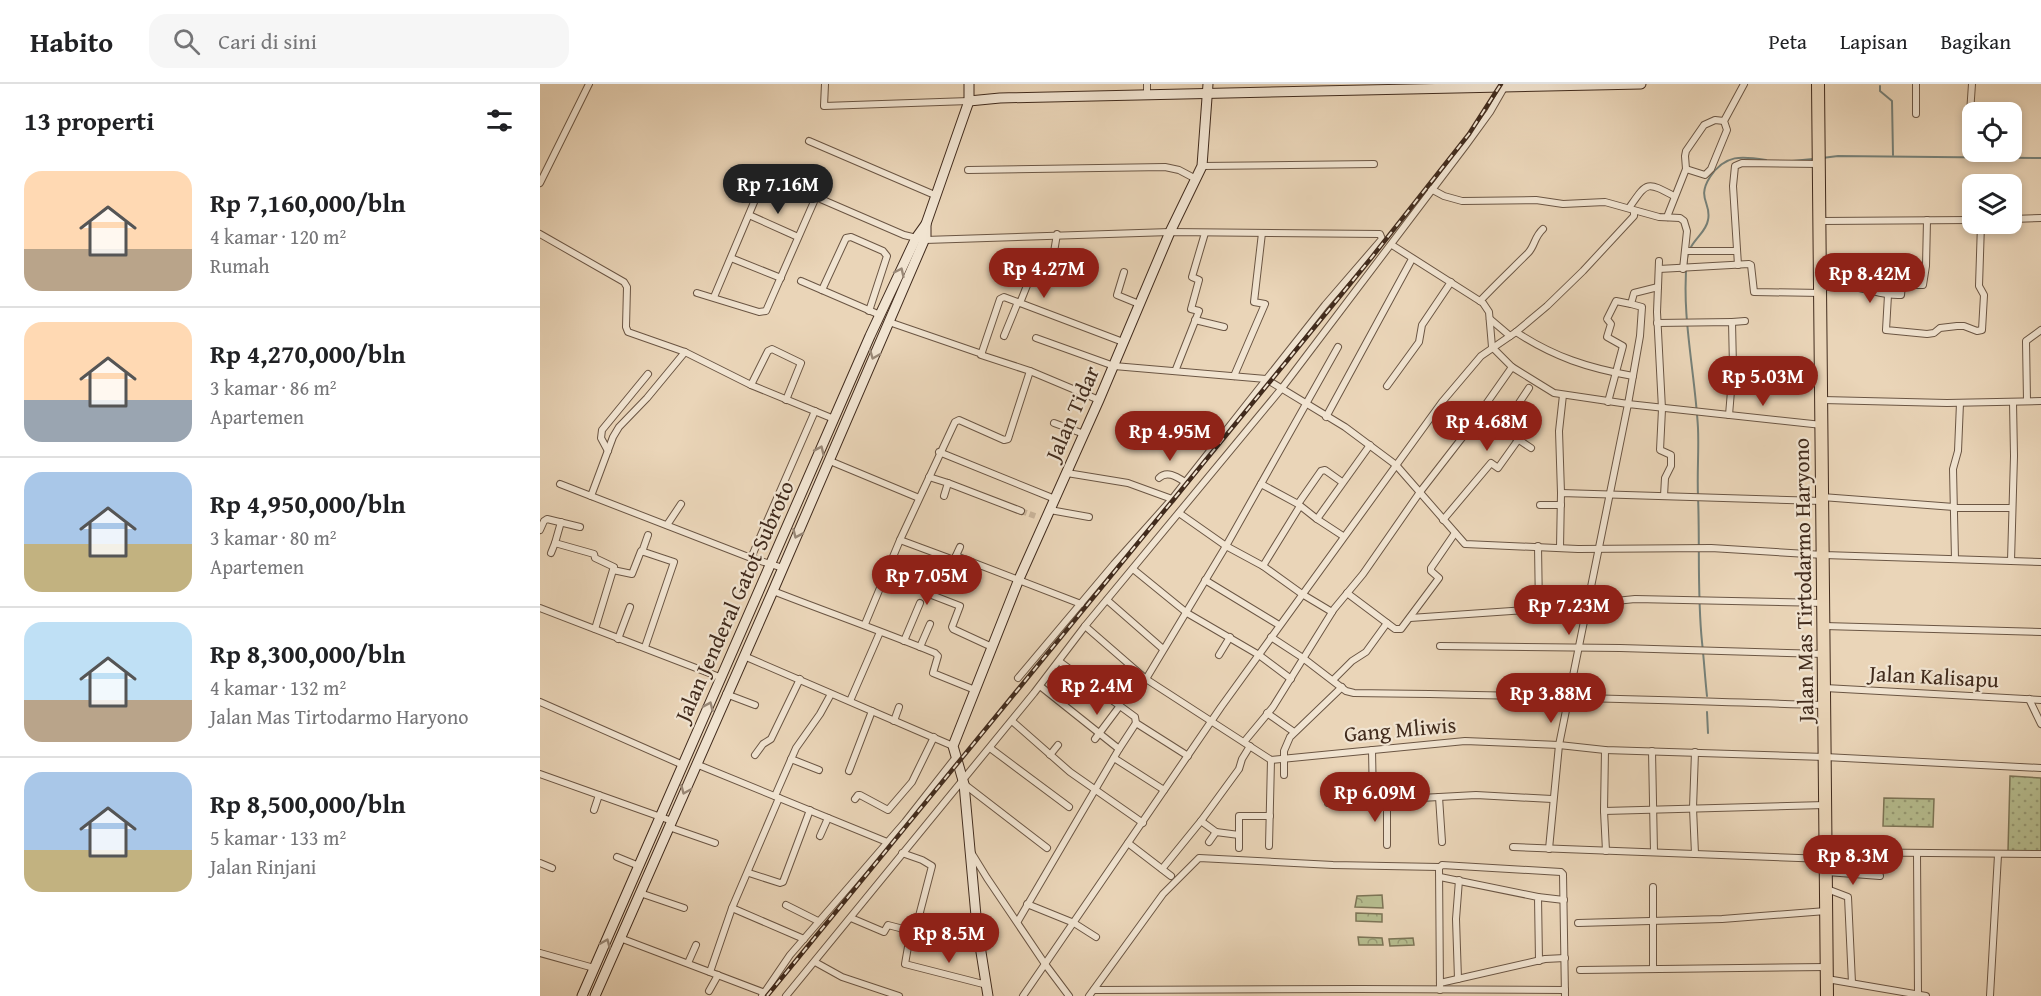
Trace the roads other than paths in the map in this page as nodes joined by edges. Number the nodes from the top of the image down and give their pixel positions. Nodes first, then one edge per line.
1 (589, 84) edge
2 (825, 84) edge
3 (969, 84) edge
4 (1603, 84) edge
5 (1641, 84) edge
6 (1744, 84) edge
7 (1818, 84) edge
8 (1916, 84) edge
9 (1972, 84) edge
10 (1525, 85) edge
11 (1486, 86) edge
12 (1504, 86) junction
13 (1401, 87) edge
14 (1208, 88) edge
15 (1313, 88) edge
16 (1147, 89) edge
17 (969, 101) junction
18 (1971, 102) edge
19 (1916, 114) dead end
20 (1724, 121) junction
21 (809, 141) dead end
22 (1374, 164) dead end
23 (1820, 164) junction
24 (1202, 166) junction
25 (1686, 166) junction
26 (968, 170) dead end
27 (1196, 179) junction
28 (540, 183) edge
29 (1431, 189) junction
30 (937, 196) junction
31 (1674, 196) junction
32 (816, 197) junction
33 (1631, 209) junction
34 (748, 215) junction
35 (1667, 217) junction
36 (2041, 218) edge
37 (2022, 219) edge
38 (1927, 220) junction
39 (1962, 220) edge
40 (1821, 221) junction
41 (1544, 229) dead end
42 (1170, 232) junction
43 (1204, 233) junction
44 (1262, 233) junction
45 (540, 234) edge
46 (1057, 234) junction
47 (1981, 234) edge
48 (798, 237) junction
49 (920, 239) junction
50 (1392, 245) junction
51 (1689, 251) junction
52 (1737, 251) junction
53 (731, 258) junction
54 (1412, 259) junction
55 (1659, 261) dead end
56 (1737, 265) junction
57 (1686, 268) junction
58 (1659, 269) junction
59 (1124, 272) dead end
60 (1050, 276) junction
61 (781, 278) junction
62 (801, 281) dead end
63 (1061, 282) dead end
64 (1451, 282) junction
65 (1658, 287) junction
66 (822, 290) junction
67 (1822, 290) junction
68 (1645, 291) junction
69 (697, 293) dead end
70 (1888, 295) junction
71 (714, 297) junction
72 (1480, 301) junction
73 (1019, 302) junction
74 (1139, 304) junction
75 (1631, 304) junction
76 (1642, 307) junction
77 (869, 311) junction
78 (880, 315) junction
79 (1490, 318) junction
80 (1195, 320) junction
81 (1732, 321) junction
82 (1745, 321) dead end
83 (889, 322) junction
84 (1657, 323) junction
85 (1224, 327) dead end
86 (2041, 330) edge
87 (1516, 332) junction
88 (1004, 336) dead end
89 (1510, 336) junction
90 (1036, 338) dead end
91 (1123, 342) junction
92 (1623, 346) junction
93 (1338, 347) dead end
94 (1492, 347) junction
95 (1637, 350) junction
96 (685, 352) junction
97 (982, 354) junction
98 (1114, 366) junction
99 (1512, 367) junction
100 (1733, 367) junction
101 (1176, 369) junction
102 (1030, 371) junction
103 (1822, 372) junction
104 (1616, 373) junction
105 (648, 374) dead end
106 (1234, 376) junction
107 (1633, 376) junction
108 (1266, 379) junction
109 (1532, 384) junction
110 (751, 385) junction
111 (1387, 386) dead end
112 (1282, 388) junction
113 (1563, 395) junction
114 (786, 400) junction
115 (1099, 400) junction
116 (1823, 400) junction
117 (2027, 401) junction
118 (2041, 401) edge
119 (1608, 402) junction
120 (2013, 402) junction
121 (1960, 403) junction
122 (1306, 404) junction
123 (1628, 404) junction
124 (1517, 406) dead end
125 (1662, 409) junction
126 (815, 411) junction
127 (1479, 413) junction
128 (1729, 415) junction
129 (1326, 417) junction
130 (834, 419) junction
131 (610, 421) junction
132 (846, 423) junction
133 (1054, 423) dead end
134 (1822, 425) junction
135 (620, 427) junction
136 (1084, 434) junction
137 (1518, 440) junction
138 (1370, 445) junction
139 (1531, 448) dead end
140 (608, 451) junction
141 (939, 452) junction
142 (830, 461) junction
143 (1396, 465) junction
144 (1067, 473) junction
145 (929, 477) junction
146 (1158, 478) dead end
147 (1185, 482) junction
148 (1342, 482) junction
149 (948, 483) junction
150 (560, 484) dead end
151 (1261, 484) junction
152 (1420, 492) junction
153 (1561, 493) junction
154 (1609, 494) junction
155 (591, 496) junction
156 (944, 496) dead end
157 (1664, 496) junction
158 (920, 498) junction
159 (1055, 499) junction
160 (1172, 499) junction
161 (1822, 499) junction
162 (681, 504) dead end
163 (1299, 505) junction
164 (1540, 505) dead end
165 (1561, 505) junction
166 (1954, 507) junction
167 (2012, 508) junction
168 (1050, 510) junction
169 (1021, 511) tunnel mouth
170 (1179, 513) junction
171 (1089, 517) dead end
172 (1317, 519) junction
173 (1443, 520) junction
174 (561, 522) junction
175 (667, 525) junction
176 (580, 527) dead end
177 (540, 530) edge
178 (1455, 533) junction
179 (648, 535) dead end
180 (1343, 536) junction
181 (900, 540) junction
182 (555, 543) junction
183 (1226, 546) junction
184 (1538, 546) junction
185 (960, 547) dead end
186 (1560, 548) junction
187 (1599, 549) junction
188 (642, 552) junction
189 (551, 553) dead end
190 (1824, 555) junction
191 (956, 556) junction
192 (751, 558) junction
193 (1955, 559) junction
194 (2011, 561) junction
195 (2041, 562) edge
196 (771, 563) junction
197 (614, 566) junction
198 (1263, 566) junction
199 (783, 568) junction
200 (889, 569) junction
201 (1133, 569) junction
202 (1020, 579) junction
203 (1205, 580) junction
204 (931, 584) junction
205 (941, 586) dead end
206 (773, 591) junction
207 (1347, 593) junction
208 (1302, 594) junction
209 (1107, 600) junction
210 (920, 603) dead end
211 (1825, 603) junction
212 (1081, 604) junction
213 (1588, 605) junction
214 (630, 607) dead end
215 (540, 608) edge
216 (1539, 609) junction
217 (1332, 612) junction
218 (1187, 613) junction
219 (1410, 618) junction
220 (1387, 622) junction
221 (865, 624) junction
222 (930, 624) dead end
223 (1279, 625) junction
224 (1085, 626) junction
225 (1824, 626) junction
226 (595, 630) junction
227 (880, 632) junction
228 (2041, 632) edge
229 (1230, 637) junction
230 (1271, 637) junction
231 (618, 639) junction
232 (904, 641) junction
233 (1440, 646) dead end
234 (920, 647) junction
235 (992, 647) junction
236 (645, 648) junction
237 (1579, 648) junction
238 (1163, 649) junction
239 (1824, 654) junction
240 (1219, 655) dead end
241 (1258, 655) junction
242 (744, 656) junction
243 (1303, 658) junction
244 (1060, 662) junction
245 (722, 678) junction
246 (1018, 678) dead end
247 (1146, 679) junction
248 (1291, 679) junction
249 (800, 680) junction
250 (1333, 680) junction
251 (1040, 687) junction
252 (1342, 687) junction
253 (1825, 688) junction
254 (975, 690) junction
255 (726, 694) junction
256 (831, 694) junction
257 (1568, 698) junction
258 (2029, 699) junction
259 (2041, 700) edge
260 (850, 701) junction
261 (540, 702) edge
262 (755, 705) dead end
263 (1825, 705) junction
264 (899, 707) dead end
265 (1119, 707) junction
266 (872, 711) junction
267 (1267, 713) junction
268 (894, 721) junction
269 (1012, 721) junction
270 (1136, 723) junction
271 (1211, 723) junction
272 (2041, 724) edge
273 (1294, 732) junction
274 (934, 737) junction
275 (1096, 737) junction
276 (1247, 744) junction
277 (1559, 744) junction
278 (953, 746) junction
279 (1058, 746) dead end
280 (990, 748) junction
281 (1119, 749) junction
282 (1372, 750) junction
283 (1605, 750) junction
284 (1652, 751) junction
285 (1695, 752) junction
286 (755, 755) dead end
287 (1050, 755) junction
288 (957, 756) junction
289 (1188, 756) junction
290 (1826, 757) junction
291 (1114, 758) junction
292 (1283, 758) junction
293 (791, 759) junction
294 (1271, 760) junction
295 (696, 764) junction
296 (683, 765) junction
297 (2041, 768) edge
298 (819, 770) dead end
299 (849, 771) dead end
300 (540, 774) edge
301 (1284, 775) dead end
302 (964, 782) junction
303 (1096, 790) junction
304 (1164, 790) junction
305 (599, 795) junction
306 (777, 797) junction
307 (1439, 797) junction
308 (855, 799) dead end
309 (1552, 799) junction
310 (1387, 800) junction
311 (1373, 801) junction
312 (1328, 803) dead end
313 (1825, 805) junction
314 (1069, 807) dead end
315 (1693, 808) junction
316 (1652, 809) junction
317 (594, 810) dead end
318 (810, 810) junction
319 (1604, 811) junction
320 (1269, 816) junction
321 (661, 818) junction
322 (828, 818) junction
323 (1201, 822) junction
324 (1143, 823) junction
325 (670, 824) junction
326 (1216, 832) junction
327 (1239, 835) junction
328 (820, 836) dead end
329 (887, 842) junction
330 (1209, 842) dead end
331 (1442, 842) dead end
332 (715, 843) dead end
333 (1128, 843) junction
334 (1387, 845) dead end
335 (1269, 846) dead end
336 (1513, 847) dead end
337 (1047, 848) dead end
338 (1239, 848) dead end
339 (970, 849) junction
340 (1549, 849) junction
341 (1606, 851) junction
342 (1654, 852) junction
343 (902, 853) junction
344 (1695, 854) junction
345 (1917, 854) junction
346 (2041, 854) edge
347 (1826, 855) junction
348 (1998, 855) junction
349 (617, 857) dead end
350 (540, 863) edge
351 (639, 866) junction
352 (1439, 867) junction
353 (552, 868) dead end
354 (1162, 869) junction
355 (749, 873) junction
356 (1827, 873) junction
357 (1171, 876) dead end
358 (1881, 876) dead end
359 (1440, 877) junction
360 (1459, 880) junction
361 (1653, 887) dead end
362 (1827, 889) junction
363 (640, 893) junction
364 (1538, 897) junction
365 (1564, 900) junction
366 (1028, 904) junction
367 (786, 905) dead end
368 (684, 908) dead end
369 (732, 908) junction
370 (1826, 911) junction
371 (919, 916) junction
372 (851, 918) junction
373 (818, 921) junction
374 (1018, 921) junction
375 (1653, 921) junction
376 (1074, 923) junction
377 (1578, 923) dead end
378 (977, 927) junction
379 (911, 931) junction
380 (1096, 937) dead end
381 (620, 938) junction
382 (804, 939) junction
383 (696, 945) dead end
384 (540, 953) edge
385 (1565, 958) junction
386 (1539, 961) junction
387 (815, 962) junction
388 (688, 963) junction
389 (1045, 964) junction
390 (594, 968) junction
391 (1653, 969) junction
392 (1580, 970) dead end
393 (710, 972) junction
394 (1827, 973) junction
395 (718, 975) junction
396 (1458, 979) junction
397 (1852, 983) junction
398 (987, 985) junction
399 (1440, 986) junction
400 (1877, 988) junction
401 (710, 991) dead end
402 (1359, 992) edge
403 (1092, 993) edge
404 (1249, 993) edge
405 (1473, 993) edge
406 (1565, 993) edge
407 (763, 995) edge
408 (1918, 995) edge
409 (582, 996) edge
410 (595, 996) edge
411 (786, 996) edge
412 (899, 996) edge
413 (988, 996) edge
414 (1023, 996) edge
415 (1069, 996) edge
416 (1827, 996) edge
417 (1877, 996) edge
418 (1926, 996) edge
419 (1990, 996) edge

1 - 28 street
2 - 17 street
3 - 17 main road, Jalan Jenderal Gatot Subroto
4 - 5 main road
4 - 10 main road
6 - 20 street
7 - 23 highway, Jalan Mas Tirtodarmo Haryono
8 - 19 street
9 - 18 street
10 - 12 main road
11 - 12 main road
11 - 13 main road
12 - 29 street
13 - 15 main road
14 - 15 main road
14 - 16 main road
14 - 24 main road, Jalan Tidar
16 - 17 main road
17 - 30 main road, Jalan Jenderal Gatot Subroto
20 - 25 street
20 - 25 street
21 - 30 street
22 - 24 street
23 - 40 highway, Jalan Mas Tirtodarmo Haryono
23 - 52 street
24 - 27 main road, Jalan Tidar
25 - 31 street
26 - 27 street
27 - 42 main road, Jalan Tidar
29 - 33 street
29 - 50 street
30 - 49 main road, Jalan Jenderal Gatot Subroto
31 - 33 street
31 - 35 street
32 - 34 street
32 - 48 street
32 - 49 street
33 - 35 street
33 - 87 street
34 - 48 street
34 - 53 street
35 - 51 street
36 - 37 street
38 - 39 street
38 - 40 street
38 - 70 street
40 - 67 highway, Jalan Mas Tirtodarmo Haryono
41 - 72 street
42 - 43 street
42 - 46 street
42 - 74 main road, Jalan Tidar
43 - 44 street
43 - 80 street
44 - 106 street
44 - 108 street
45 - 96 street
46 - 49 street
46 - 60 street
47 - 70 street
48 - 61 street
78 -> 49 main road, Jalan Jenderal Gatot Subroto
49 - 83 main road, Jalan Jenderal Gatot Subroto
50 - 54 street
50 - 112 street
51 - 52 street
51 - 57 street
52 - 56 street
53 - 61 street
53 - 71 street
54 - 64 street
54 - 129 street
55 - 58 street
56 - 57 street
56 - 67 street
57 - 58 street
58 - 65 street
59 - 74 street
60 - 63 street
60 - 73 street
61 - 71 street
62 - 66 street
64 - 72 street
64 - 111 street
65 - 68 street
65 - 84 street
66 - 77 street
66 - 77 street
67 - 70 street
67 - 103 highway, Jalan Mas Tirtodarmo Haryono
68 - 75 street
68 - 76 street
69 - 71 street
72 - 79 street
73 - 88 street
73 - 91 street
73 - 97 street
74 - 91 main road, Jalan Tidar
75 - 76 street
75 - 92 street
76 - 95 street
77 - 78 street
78 - 130 main road, Jalan Jenderal Gatot Subroto
79 - 89 street
79 - 94 street
80 - 85 street
80 - 101 street
81 - 82 street
81 - 84 street
81 - 100 street
83 - 97 street
83 -> 132 main road, Jalan Jenderal Gatot Subroto
84 - 125 street
86 - 117 street
87 - 89 street
87 - 104 street
89 - 94 street
90 - 98 street
91 - 98 main road, Jalan Tidar
92 - 95 street
92 - 104 street
93 - 122 street
94 - 99 street
94 - 143 street
95 - 107 street
96 - 110 street
96 - 135 street
97 - 102 street
98 - 101 street
98 - 115 main road, Jalan Tidar
99 - 109 street
99 - 127 street
100 - 103 street
100 - 128 street
101 - 106 street
102 - 115 street
102 - 141 street
103 - 116 highway, Jalan Mas Tirtodarmo Haryono
104 - 107 street
104 - 119 street
105 - 131 street
106 - 108 street
107 - 123 street
108 - 112 street
108 - 147 street
109 - 113 street
109 - 124 street
110 - 114 street
110 - 114 street
112 - 122 street
112 - 170 street
113 - 119 street
113 - 153 street
114 - 126 street
115 - 136 main road, Jalan Tidar
116 - 121 street
116 - 134 highway, Jalan Mas Tirtodarmo Haryono
117 - 118 street
117 - 120 street
119 - 123 street
120 - 121 street
120 - 167 street
121 - 166 street
122 - 129 street
122 - 151 street
123 - 125 street
123 - 154 street
125 - 128 street
125 - 157 street
126 - 130 street
126 - 192 street
127 - 137 street
127 - 152 street
128 - 134 street
129 - 138 street
130 - 132 main road
196 -> 130 main road, Jalan Jenderal Gatot Subroto
131 - 135 street
131 - 140 street
132 - 142 main road, Jalan Jenderal Gatot Subroto
133 - 136 street
134 - 161 highway, Jalan Mas Tirtodarmo Haryono
135 - 140 street
136 - 144 main road, Jalan Tidar
137 - 139 street
137 - 173 street
138 - 143 street
138 - 148 street
140 - 155 street
141 - 145 street
141 - 159 street
142 - 158 street
142 -> 199 main road, Jalan Jenderal Gatot Subroto
143 - 152 street
143 - 180 street
144 - 159 main road, Jalan Tidar
144 - 160 street
145 - 149 street
145 - 158 street
146 - 147 street
147 - 160 street
148 - 163 street
148 - 172 street
149 - 156 street
149 - 169 street
150 - 155 street
151 - 163 street
151 - 183 street
152 - 173 street
152 - 207 street
153 - 154 street
153 - 165 street
154 - 157 street
154 - 187 street
155 - 175 street
157 - 161 street
158 - 181 street
159 - 168 main road, Jalan Tidar
160 - 212 street
161 - 166 street
161 - 190 highway, Jalan Mas Tirtodarmo Haryono
162 - 175 street
163 - 172 street
163 - 198 street
164 - 165 street
165 - 186 street
166 - 167 street
166 - 193 street
167 - 194 street
168 - 171 street
168 - 202 main road, Jalan Tidar
170 - 183 street
170 - 201 street
172 - 180 street
173 - 178 street
174 - 176 street
174 - 177 street
174 - 182 street
175 - 192 street
178 - 184 street
178 - 219 street
179 - 188 street
180 - 208 street
181 - 191 street
181 - 200 street
182 - 189 street
182 - 197 street
183 - 198 street
183 - 203 street
184 - 186 street
184 - 216 street
185 - 191 street
186 - 187 street
187 - 190 street
187 - 213 street
188 - 197 street
188 - 236 street
190 - 193 street
190 - 211 highway, Jalan Mas Tirtodarmo Haryono
191 - 202 street
192 - 196 street
193 - 194 street
194 - 195 street
196 - 199 street
196 - 245 main road, Jalan Jenderal Gatot Subroto
197 - 226 street
198 - 208 street
199 - 206 main road, Jalan Jenderal Gatot Subroto
200 - 204 street
200 - 221 street
201 - 209 street
201 - 218 street
202 - 212 street
202 - 235 main road, Jalan Tidar
203 - 218 street
203 - 223 street
204 - 205 street
204 - 235 street
206 - 221 street
206 - 242 main road, Jalan Jenderal Gatot Subroto
207 - 217 street
207 - 220 street
208 - 217 street
208 - 223 street
209 - 224 street
209 - 238 street
210 - 232 street
211 - 213 street
211 - 225 highway, Jalan Mas Tirtodarmo Haryono
212 - 246 street
213 - 216 street
213 - 237 street
214 - 231 street
215 - 226 street
216 - 219 street
217 - 243 street
218 - 229 street
218 - 238 street
219 - 220 street
220 - 250 street
221 - 227 street
222 - 234 street
223 - 230 street
224 - 244 street
224 - 247 street
225 - 228 street
225 - 239 highway, Jalan Mas Tirtodarmo Haryono
226 - 231 street
227 - 232 street
227 - 260 street
229 - 240 street
229 - 241 street
230 - 241 street
230 - 243 street
231 - 236 street
232 - 234 street
233 - 237 street
234 - 254 street
235 - 254 main road, Jalan Tidar
236 - 245 street
237 - 239 street
237 - 257 street
238 - 247 street
239 - 253 highway, Jalan Mas Tirtodarmo Haryono
241 - 248 street
241 - 271 street
242 - 249 street
242 - 255 main road, Jalan Jenderal Gatot Subroto
243 - 248 street
243 - 250 street
244 - 251 street
244 - 265 street
296 -> 245 main road, Jalan Jenderal Gatot Subroto
247 - 271 street
248 - 267 street
249 - 256 street
249 - 286 street
250 - 252 street
251 - 269 street
251 - 275 street
252 - 257 street
252 - 273 street
253 - 258 street, Jalan Kalisapu
253 - 263 highway, Jalan Mas Tirtodarmo Haryono
254 - 278 main road, Jalan Tidar
255 - 262 street
255 - 295 main road, Jalan Jenderal Gatot Subroto
256 - 260 street
256 - 293 street
257 - 263 street
257 - 277 street
258 - 259 street, Jalan Kalisapu
258 - 272 street
260 - 266 street
261 - 296 street
263 - 290 highway, Jalan Mas Tirtodarmo Haryono
264 - 268 street
265 - 270 street
265 - 275 street
266 - 268 street
266 - 299 street
267 - 273 street
267 - 276 street
268 - 274 street
269 - 280 street
269 - 287 street
270 - 281 street
270 - 289 street
271 - 276 street
271 - 289 street
273 - 292 street
274 - 278 street
274 - 308 street
275 - 281 street
276 - 294 street
276 - 323 street
277 - 282 street, Gang Mliwis
277 - 283 street, Gang Mliwis
277 - 309 street
278 - 288 main road
279 - 287 street
280 - 302 street
280 - 314 street
281 - 291 street
282 - 292 street, Gang Mliwis
282 - 311 street
283 - 284 street, Gang Mliwis
283 - 319 street
284 - 285 street, Gang Mliwis
284 - 316 street
285 - 290 street, Gang Mliwis
285 - 315 street
287 - 303 street
288 - 302 main road
288 - 329 street
289 - 304 street
290 - 297 street, Gang Mliwis
290 - 313 highway, Jalan Mas Tirtodarmo Haryono
291 - 303 street
291 - 304 street
292 - 294 street, Gang Mliwis
292 - 301 street
293 - 298 street
293 - 306 street
294 - 320 street
295 - 306 street
295 -> 325 main road, Jalan Jenderal Gatot Subroto
296 - 321 main road, Jalan Jenderal Gatot Subroto
300 - 305 street
302 - 337 street
302 - 339 main road
302 - 343 street
303 - 324 street
303 - 366 street
304 - 324 street
305 - 317 street
305 - 321 street
306 - 318 street
306 - 355 street
307 - 309 street
307 - 310 street
307 - 331 street
309 - 340 street
310 - 311 street
310 - 334 street
311 - 312 street
313 - 315 street
313 - 347 highway, Jalan Mas Tirtodarmo Haryono
315 - 316 street
315 - 344 street
316 - 319 street
316 - 342 street
318 - 322 street
318 - 355 street
319 - 341 street
320 - 327 street
320 - 335 street
321 - 325 street
321 - 351 main road, Jalan Jenderal Gatot Subroto
322 - 328 street
322 - 329 street
323 - 326 street
323 - 354 street
324 - 333 street
325 - 332 street
325 - 363 main road, Jalan Jenderal Gatot Subroto
326 - 327 street
326 - 330 street
327 - 338 street
329 - 373 street
333 - 354 street
333 - 376 street
336 - 340 street
339 - 374 street
339 - 378 main road
340 - 341 street
341 - 342 street
342 - 344 street
343 - 371 street
343 - 372 street
344 - 347 street
345 - 347 street
345 - 348 street
345 - 408 street
346 - 348 street
347 - 356 highway, Jalan Mas Tirtodarmo Haryono
348 - 419 street
349 - 351 street
350 - 353 street
390 -> 351 main road, Jalan Jenderal Gatot Subroto
352 - 359 street
352 - 365 street
352 - 403 street
354 - 357 street
355 - 369 street
356 - 358 street
356 - 362 highway, Jalan Mas Tirtodarmo Haryono
359 - 360 street
359 - 399 street
360 - 364 street
360 - 396 street
361 - 375 street
362 - 370 highway, Jalan Mas Tirtodarmo Haryono
362 - 397 street
363 - 368 street
363 - 381 main road, Jalan Jenderal Gatot Subroto
364 - 365 street
364 - 386 street
365 - 385 street
366 - 374 street
366 - 376 street
367 - 373 street
369 - 382 street
369 - 393 street
370 - 375 street
370 - 394 highway, Jalan Mas Tirtodarmo Haryono
371 - 378 street
371 - 379 street
372 - 379 street
372 - 387 street
373 - 382 street
374 - 389 street
375 - 377 street
375 - 391 street
376 - 380 street
376 - 389 street
378 - 398 main road
379 - 398 street
381 - 388 street
381 - 410 main road, Jalan Jenderal Gatot Subroto
382 - 407 street
383 - 388 street
384 - 390 street
385 - 386 street
385 - 406 street
386 - 396 street
387 - 411 street
387 - 412 street
388 - 393 street
389 - 414 street
389 - 415 street
390 - 409 main road, Jalan Jenderal Gatot Subroto
391 - 392 street
391 - 394 street
393 - 395 street
394 - 397 street
394 - 416 highway, Jalan Mas Tirtodarmo Haryono
395 - 401 street
395 - 407 street
396 - 399 street
397 - 400 street
398 - 413 main road
399 - 402 street
399 - 405 street
400 - 408 street
400 - 417 street
402 - 404 street
403 - 404 street
405 - 406 street
408 - 418 street

